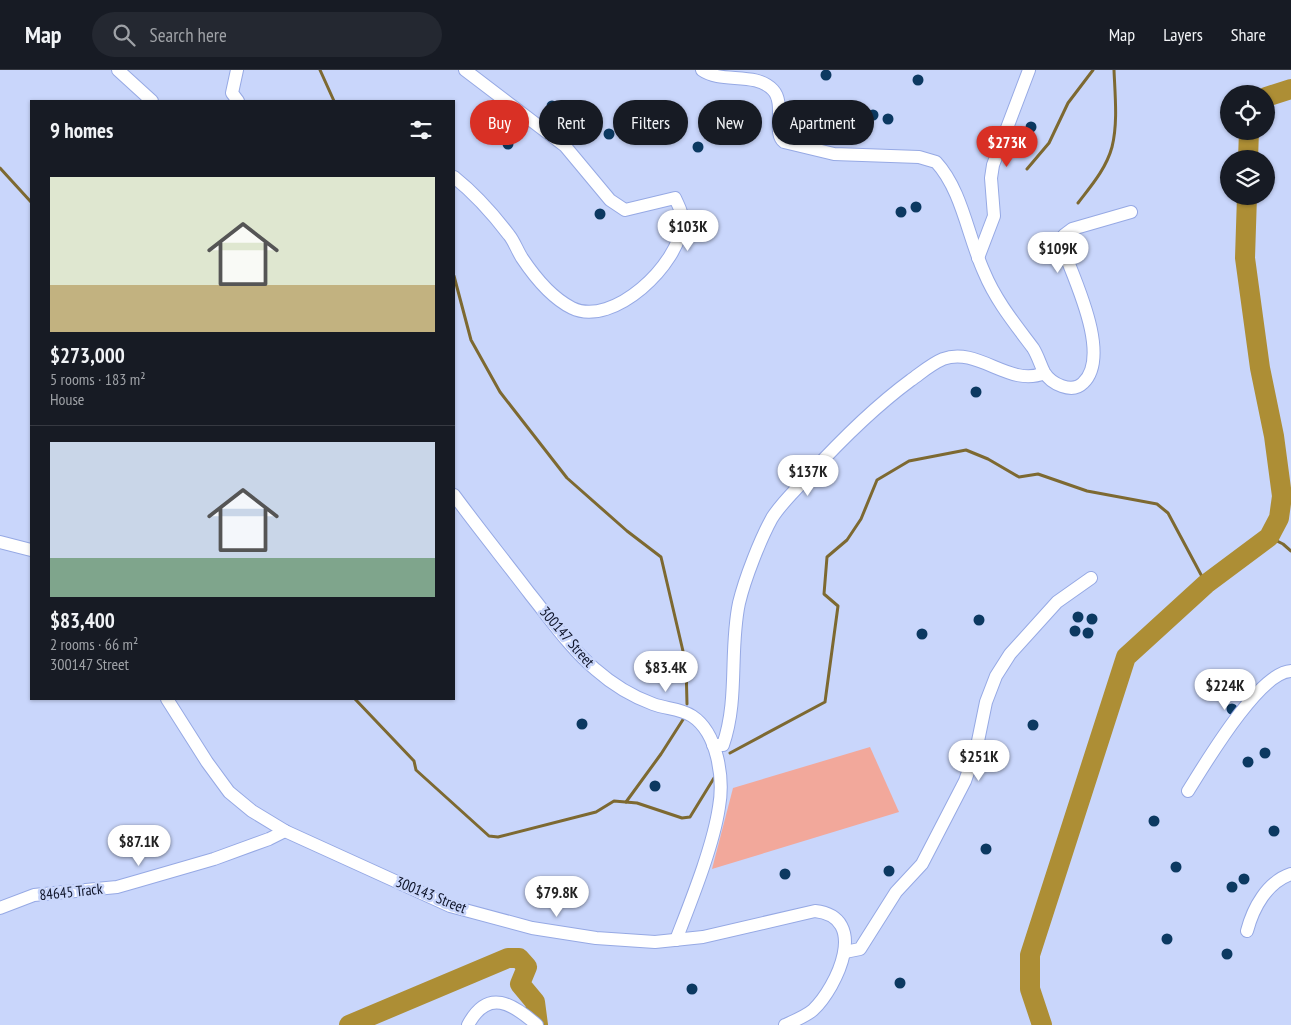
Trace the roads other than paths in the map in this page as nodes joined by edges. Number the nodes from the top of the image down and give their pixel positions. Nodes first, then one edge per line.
1 (118, 70) edge
2 (237, 70) edge
3 (465, 70) edge
4 (702, 70) edge
5 (1029, 70) edge
6 (232, 98) edge
7 (151, 100) edge
8 (455, 178) edge
9 (1130, 212) dead end
10 (978, 258) junction
11 (1044, 373) junction
12 (455, 496) edge
13 (0, 542) edge
14 (30, 550) edge
15 (1091, 578) dead end
16 (1291, 671) edge
17 (168, 700) edge
18 (712, 746) junction
19 (1188, 791) dead end
20 (285, 831) junction
21 (1291, 874) edge
22 (0, 908) edge
23 (1247, 931) dead end
24 (676, 940) junction
25 (845, 952) junction
26 (468, 1025) edge
27 (537, 1025) edge
28 (785, 1025) edge

1 - 7 street
2 - 6 street
3 - 8 street
4 - 10 street
5 - 10 street
9 - 11 street
10 - 11 street
11 - 18 street
12 - 18 street, 300147 Street
13 - 14 street
15 - 25 street
16 - 19 street
17 - 20 street, 300143 Street
18 - 24 street, 300147 Street
20 - 22 street, 84645 Track
20 - 24 street, 300143 Street
21 - 23 street
24 - 25 street, 300143 Street
25 - 28 street, 300143 Street
26 - 27 street

